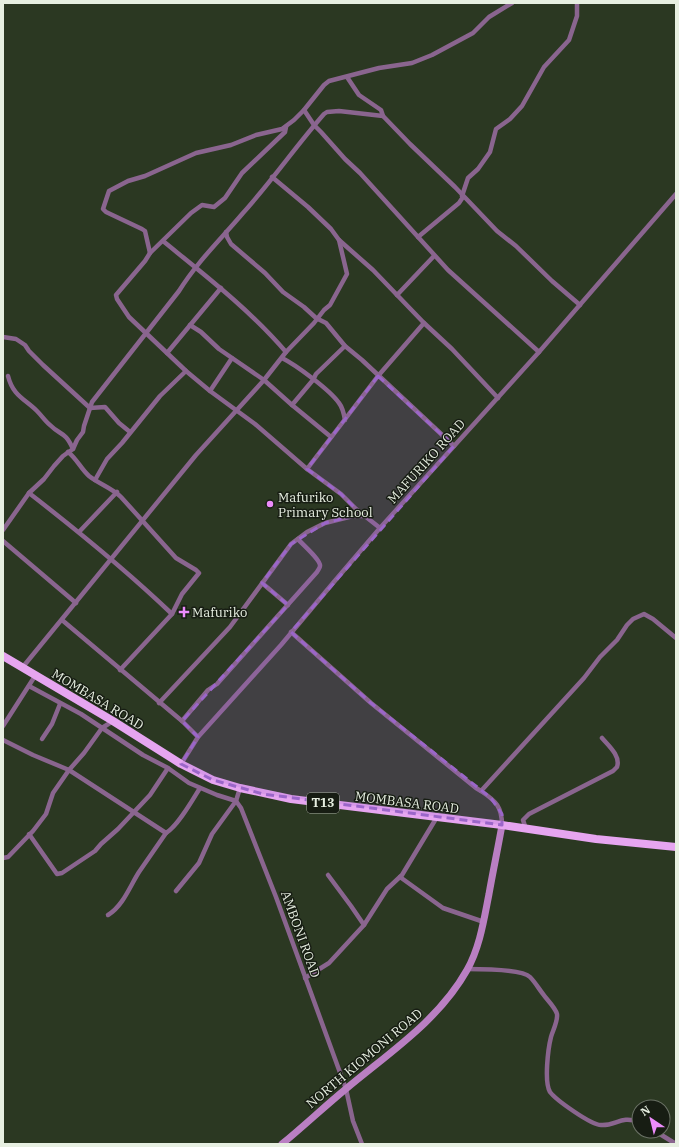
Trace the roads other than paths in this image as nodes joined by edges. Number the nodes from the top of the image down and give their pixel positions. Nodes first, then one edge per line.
1 (512, 3) edge
2 (577, 3) edge
3 (347, 77) junction
4 (304, 110) junction
5 (384, 116) junction
6 (314, 125) junction
7 (286, 126) junction
8 (272, 177) junction
9 (676, 194) edge
10 (463, 196) junction
11 (226, 232) junction
12 (418, 237) junction
13 (339, 240) junction
14 (164, 241) junction
15 (150, 253) junction
16 (434, 256) junction
17 (196, 266) junction
18 (221, 288) junction
19 (398, 295) junction
20 (580, 305) junction
21 (316, 318) junction
22 (424, 323) junction
23 (190, 325) junction
24 (145, 332) junction
25 (3, 337) edge
26 (345, 346) junction
27 (286, 352) junction
28 (539, 352) junction
29 (167, 353) junction
30 (232, 358) junction
31 (282, 358) junction
32 (186, 370) junction
33 (8, 376) dead end
34 (378, 376) junction
35 (264, 380) junction
36 (313, 380) junction
37 (210, 391) junction
38 (498, 398) junction
39 (292, 405) junction
40 (90, 408) junction
41 (236, 411) junction
42 (345, 420) junction
43 (130, 432) junction
44 (331, 437) junction
45 (454, 446) junction
46 (70, 451) junction
47 (307, 469) junction
48 (95, 480) junction
49 (117, 492) junction
50 (29, 493) junction
51 (365, 516) junction
52 (143, 521) junction
53 (380, 528) junction
54 (3, 530) edge
55 (79, 532) junction
56 (298, 539) junction
57 (3, 541) edge
58 (111, 560) junction
59 (262, 583) junction
60 (76, 603) junction
61 (288, 605) junction
62 (172, 614) junction
63 (62, 620) junction
64 (292, 632) junction
65 (676, 638) edge
66 (5, 659) edge
67 (22, 668) junction
68 (120, 670) junction
69 (35, 676) junction
70 (29, 686) junction
71 (160, 703) junction
72 (60, 704) junction
73 (113, 721) junction
74 (182, 721) junction
75 (3, 726) edge
76 (102, 728) junction
77 (198, 737) junction
78 (602, 738) dead end
79 (3, 740) edge
80 (42, 740) dead end
81 (181, 764) junction
82 (168, 768) junction
83 (69, 770) junction
84 (200, 788) junction
85 (240, 788) junction
86 (481, 791) junction
87 (236, 801) junction
88 (134, 812) junction
89 (437, 817) junction
90 (502, 825) junction
91 (526, 829) junction
92 (166, 833) junction
93 (29, 834) junction
94 (676, 847) edge
95 (3, 858) edge
96 (328, 875) dead end
97 (400, 877) junction
98 (176, 891) dead end
99 (108, 915) dead end
100 (484, 922) junction
101 (364, 925) junction
102 (467, 969) junction
103 (305, 978) junction
104 (346, 1089) junction
105 (631, 1120) edge
106 (282, 1144) edge
107 (362, 1144) edge

1 - 3 street
2 - 10 street
3 - 4 street
3 - 5 street
4 - 6 street
4 - 7 street
5 - 6 street
5 - 10 street
6 - 8 street
6 - 12 street
7 - 14 street
7 - 15 street
8 - 11 street
8 - 13 street
9 - 20 street, MAFURIKO ROAD
10 - 12 street
10 - 20 street
11 - 17 street
11 - 21 street
12 - 16 street
13 - 19 street
13 - 21 street
14 - 15 street
14 - 17 street
15 - 24 street
16 - 19 street
16 - 28 street
17 - 18 street
17 - 24 street
18 - 23 street
18 - 27 street
19 - 22 street
20 - 28 street, MAFURIKO ROAD
21 - 26 street
21 - 27 street
22 - 34 street
22 - 38 street
23 - 29 street
23 - 30 street
24 - 29 street
24 - 40 street
25 - 40 street
26 - 34 street
26 - 36 street
27 - 31 street
28 - 38 street, MAFURIKO ROAD
29 - 32 street
30 - 35 street
30 - 37 street
31 - 35 street
31 - 36 street
32 - 37 street
32 - 43 street
33 - 46 street
34 - 42 street
34 - 45 street
35 - 39 street
35 - 41 street
36 - 39 street
36 - 42 street
37 - 41 street
38 - 45 street, MAFURIKO ROAD
39 - 44 street
40 - 43 street
40 - 46 street
41 - 47 street
41 - 52 street
42 - 44 street
43 - 48 street
44 - 47 street
45 - 53 street, MAFURIKO ROAD
46 - 48 street
46 - 50 street
47 - 51 street
48 - 49 street
49 - 52 street
49 - 55 street
50 - 54 street
50 - 55 street
51 - 53 street
51 - 56 street
52 - 58 street
52 - 62 street
53 - 64 street, MAFURIKO ROAD
55 - 58 street
56 - 59 street
56 - 61 street
57 - 60 street
58 - 60 street
58 - 62 street
59 - 61 street
59 - 71 street
60 - 63 street
61 - 74 street
62 - 68 street
63 - 67 street
63 - 68 street
64 - 77 street, MAFURIKO ROAD
64 - 86 street
65 - 86 street
66 - 67 highway, MOMBASA ROAD / T13
67 - 69 highway, MOMBASA ROAD / T13
68 - 71 street
69 - 70 street
69 - 73 highway, MOMBASA ROAD / T13
70 - 72 street
70 - 75 street
71 - 74 street
72 - 76 street
72 - 80 street
73 - 76 street
73 - 81 highway, MOMBASA ROAD / T13
74 - 77 street
76 - 82 street
76 - 83 street
77 - 81 street, MAFURIKO ROAD
78 - 91 street
79 - 83 street
81 - 85 highway, MOMBASA ROAD / T13
82 - 84 street
82 - 88 street
83 - 88 street
83 - 93 street
84 - 87 street
84 - 92 street
85 - 87 street
85 - 89 highway, MOMBASA ROAD / T13
86 - 90 street
87 - 98 street
87 - 103 street, AMBONI ROAD
88 - 92 street
88 - 93 street
89 - 90 highway, MOMBASA ROAD / T13
89 - 97 street
90 - 91 highway, MOMBASA ROAD / T13
90 - 100 main road, NORTH KIOMONI ROAD
91 - 94 highway, MOMBASA ROAD / T13
92 - 99 street
93 - 95 street
96 - 101 street
97 - 100 street
97 - 101 street
100 - 102 main road, NORTH KIOMONI ROAD
101 - 103 street
102 - 104 main road, NORTH KIOMONI ROAD
102 - 105 street
103 - 104 street, AMBONI ROAD
104 - 106 main road, NORTH KIOMONI ROAD
104 - 107 street, AMBONI ROAD

